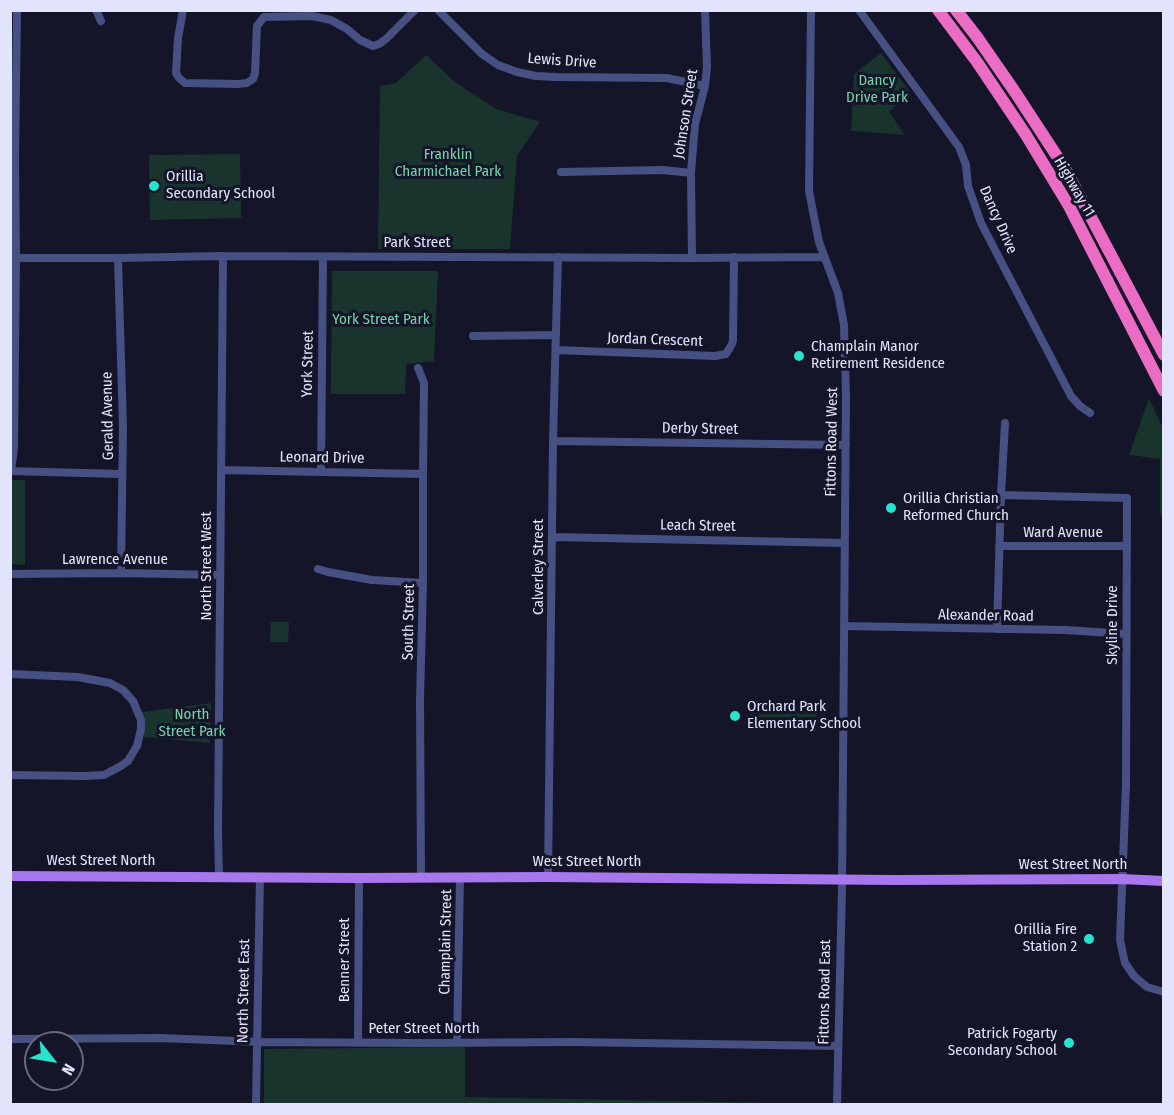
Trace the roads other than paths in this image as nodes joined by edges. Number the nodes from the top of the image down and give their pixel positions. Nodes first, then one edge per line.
1 (17, 10) edge
2 (96, 10) edge
3 (183, 10) edge
4 (415, 10) edge
5 (438, 10) edge
6 (705, 10) edge
7 (811, 10) edge
8 (859, 10) edge
9 (938, 10) edge
10 (956, 10) edge
11 (101, 21) dead end
12 (13, 82) edge
13 (705, 86) junction
14 (13, 161) edge
15 (561, 172) dead end
16 (691, 173) junction
17 (223, 256) junction
18 (824, 256) junction
19 (323, 257) junction
20 (558, 257) junction
21 (734, 257) junction
22 (13, 258) edge
23 (118, 258) junction
24 (692, 258) junction
25 (556, 335) junction
26 (473, 336) dead end
27 (556, 350) junction
28 (1164, 355) edge
29 (418, 368) dead end
30 (1164, 391) edge
31 (1090, 413) dead end
32 (1005, 423) dead end
33 (554, 441) junction
34 (846, 445) junction
35 (222, 470) junction
36 (11, 471) edge
37 (321, 472) junction
38 (121, 474) junction
39 (423, 474) junction
40 (1001, 495) junction
41 (552, 537) junction
42 (844, 543) junction
43 (999, 546) junction
44 (1126, 546) junction
45 (318, 569) dead end
46 (121, 573) junction
47 (10, 574) edge
48 (219, 575) junction
49 (423, 583) junction
50 (844, 626) junction
51 (997, 629) junction
52 (1126, 634) junction
53 (10, 674) edge
54 (10, 775) edge
55 (10, 876) edge
56 (219, 877) junction
57 (260, 877) junction
58 (548, 877) junction
59 (359, 878) junction
60 (421, 878) junction
61 (460, 878) junction
62 (842, 879) junction
63 (1122, 879) junction
64 (1164, 880) edge
65 (1164, 992) edge
66 (10, 1039) edge
67 (257, 1042) junction
68 (358, 1042) junction
69 (457, 1043) junction
70 (838, 1046) junction
71 (256, 1104) edge
72 (837, 1104) edge

1 - 12 street
2 - 11 street
3 - 4 street
5 - 13 street, Lewis Drive
6 - 13 street, Johnson Street
7 - 18 street, Fittons Road West
8 - 31 street, Dancy Drive
9 - 30 highway, Highway 11
10 - 28 highway, Highway 11
12 - 14 street
13 - 16 street, Johnson Street
14 - 22 street
15 - 16 street
16 - 24 street, Johnson Street
17 - 19 street, Park Street
17 - 23 street, Park Street
17 - 35 street, North Street West
18 - 21 street, Park Street
18 - 34 street, Fittons Road West
19 - 20 street, Park Street
19 - 37 street, York Street
20 - 24 street, Park Street
20 - 25 street, Calverley Street
21 - 24 street, Park Street
21 - 27 street, Jordan Crescent
22 - 23 street, Park Street
22 - 36 street
23 - 38 street, Gerald Avenue
25 - 26 street
25 - 27 street, Calverley Street
27 - 33 street, Calverley Street
29 - 39 street, South Street
32 - 40 street
33 - 34 street, Derby Street
33 - 41 street, Calverley Street
34 - 42 street, Fittons Road West
35 - 37 street, Leonard Drive
35 - 48 street, North Street West
36 - 38 street
37 - 39 street, Leonard Drive
38 - 46 street, Gerald Avenue
39 - 49 street, South Street
40 - 43 street
40 - 44 street, Skyline Drive
41 - 42 street, Leach Street
41 - 58 street, Calverley Street
42 - 50 street, Fittons Road West
43 - 44 street, Ward Avenue
43 - 51 street
44 - 52 street, Skyline Drive
45 - 49 street
46 - 47 street, Lawrence Avenue
46 - 48 street, Lawrence Avenue
48 - 56 street, North Street West
49 - 60 street, South Street
50 - 51 street, Alexander Road
50 - 62 street, Fittons Road West
51 - 52 street, Alexander Road
52 - 63 street, Skyline Drive
53 - 54 street
55 - 56 main road, West Street North
56 - 57 main road, West Street North
57 - 59 main road, West Street North
57 - 67 street, North Street East
58 - 61 main road, West Street North
58 - 62 main road, West Street North
59 - 60 main road, West Street North
59 - 68 street, Benner Street
60 - 61 main road, West Street North
61 - 69 street, Champlain Street
62 - 63 main road, West Street North
62 - 70 street, Fittons Road East
63 - 64 main road, West Street North
63 - 65 street, Skyline Drive
66 - 67 street, Peter Street North
67 - 68 street, Peter Street North
67 - 71 street, North Street East
68 - 69 street, Peter Street North
69 - 70 street, Peter Street North
70 - 72 street, Fittons Road East

